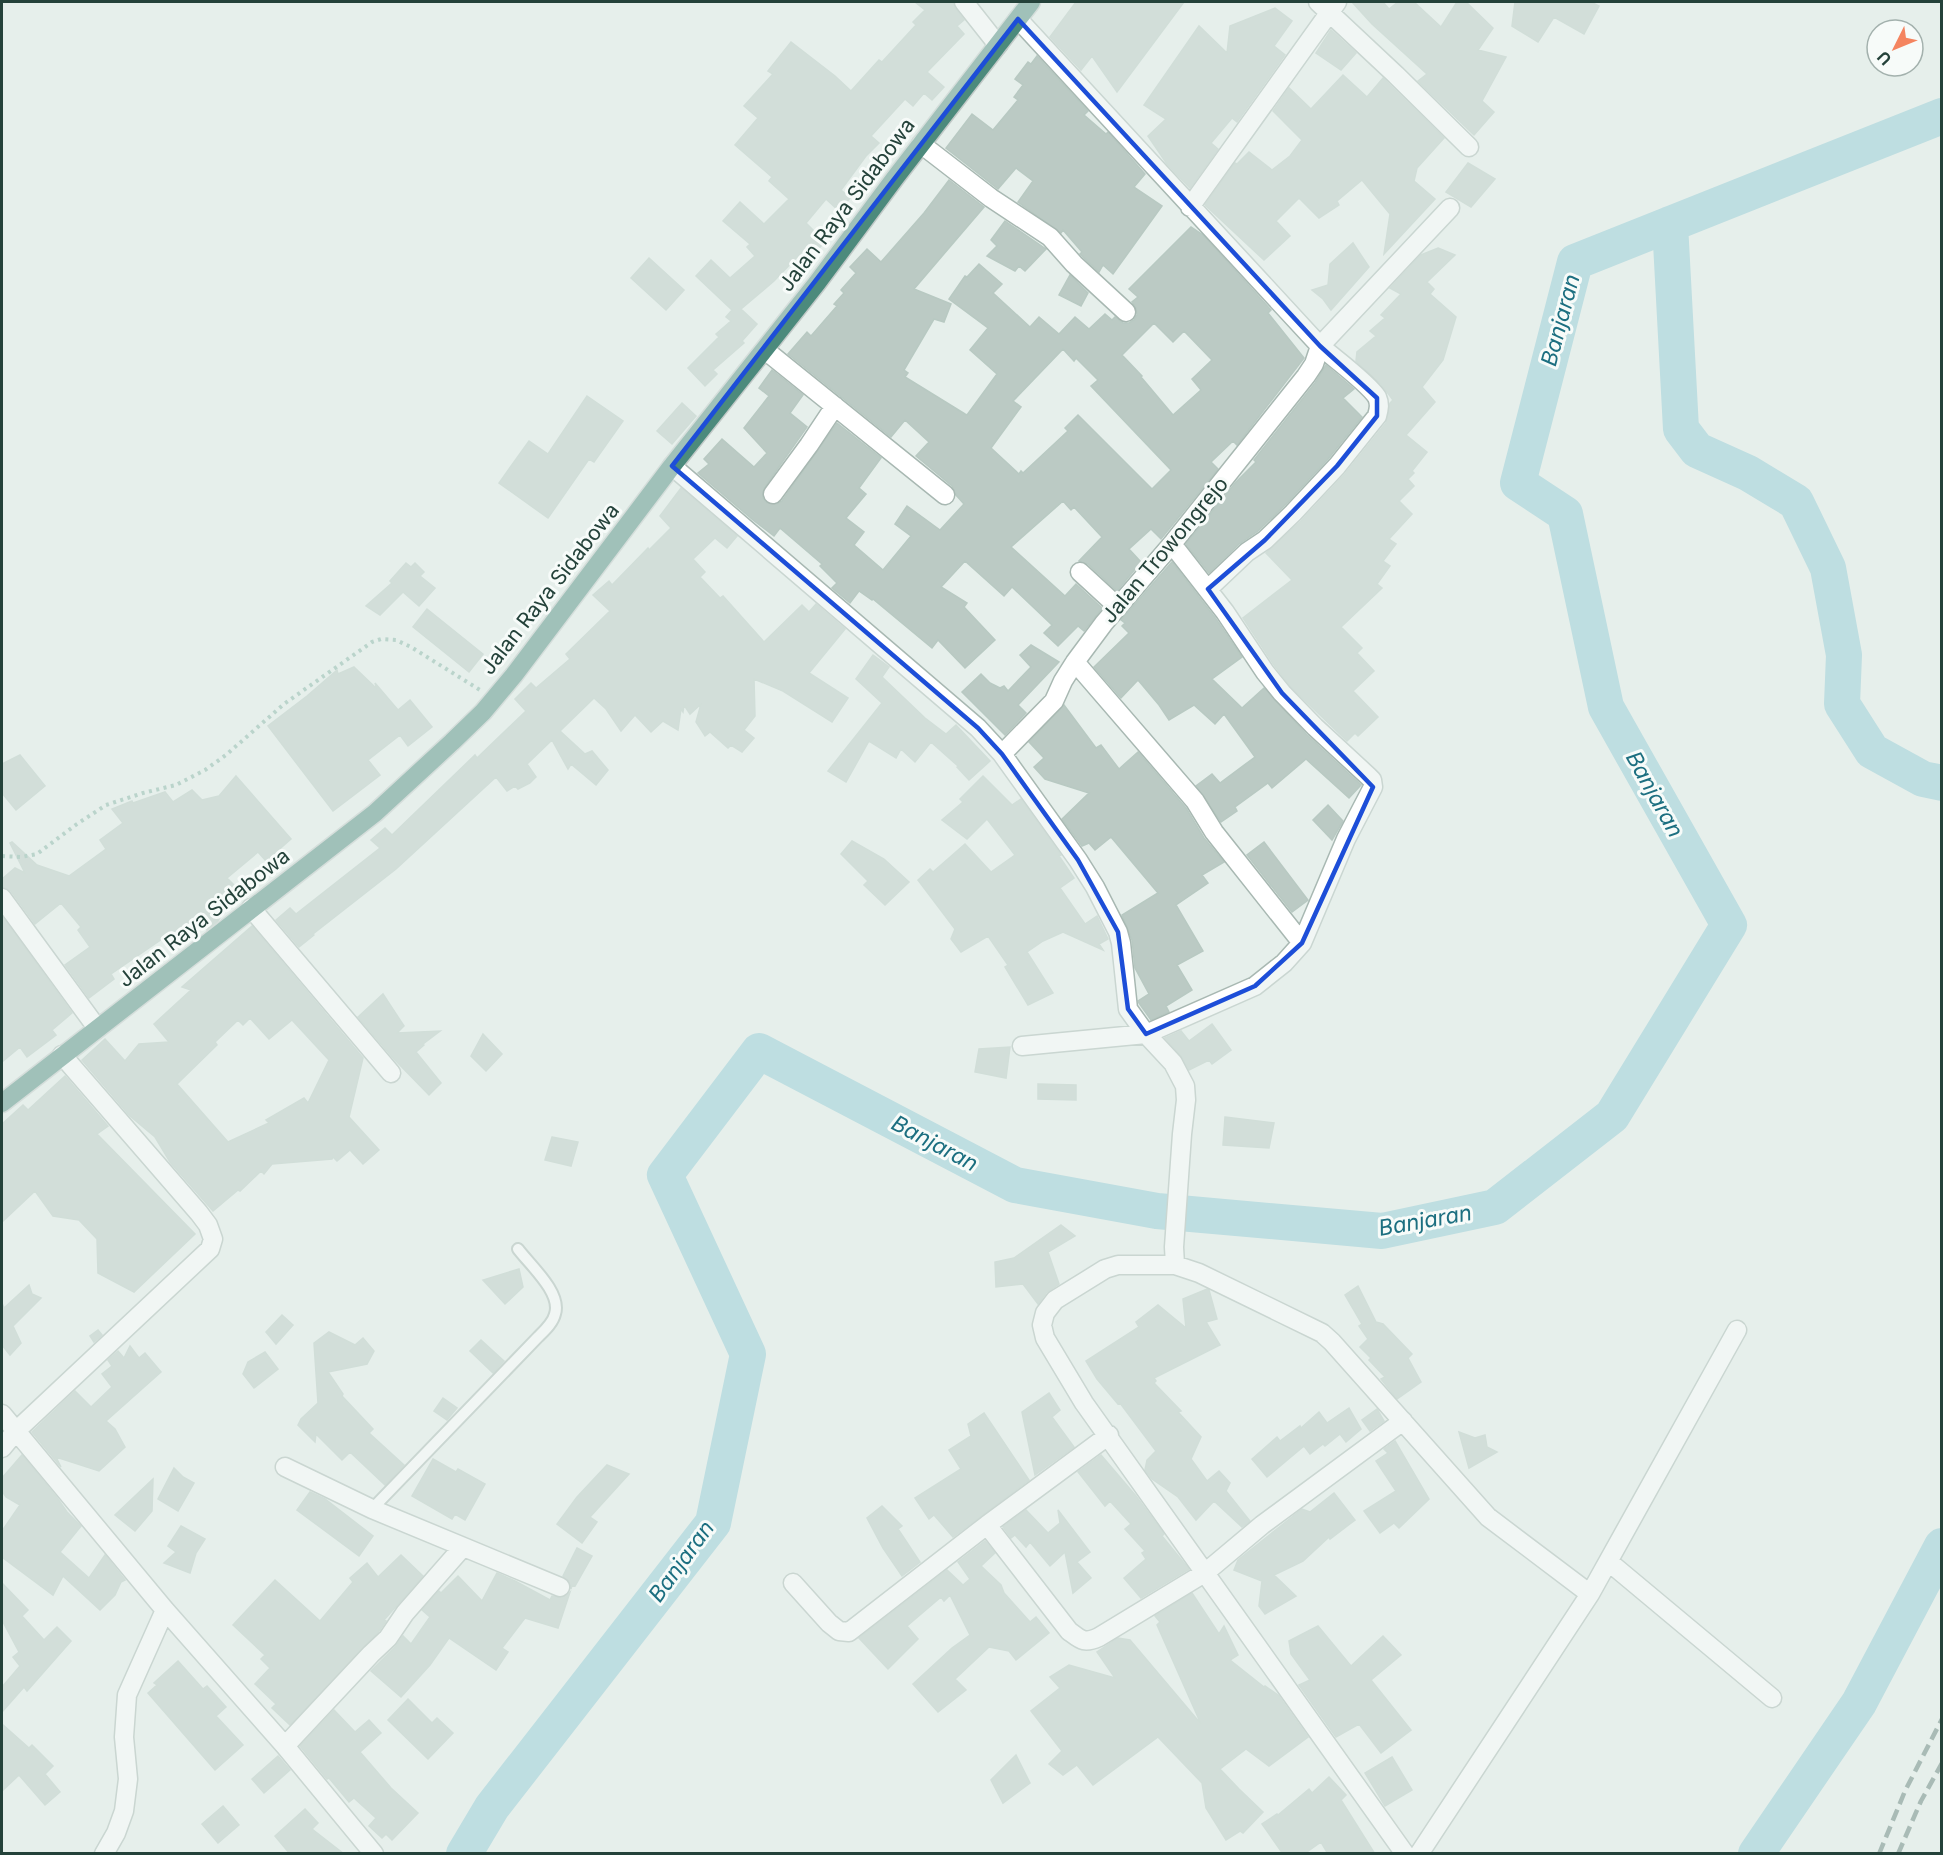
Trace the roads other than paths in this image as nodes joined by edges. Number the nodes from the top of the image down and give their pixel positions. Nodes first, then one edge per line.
1 (964, 2) edge
2 (1031, 2) edge
3 (1328, 5) edge
4 (1018, 20) junction
5 (998, 45) junction
6 (921, 144) junction
7 (1468, 147) dead end
8 (1190, 207) junction
9 (1450, 208) dead end
10 (1126, 312) dead end
11 (1320, 346) junction
12 (765, 350) junction
13 (835, 406) junction
14 (672, 466) junction
15 (772, 494) dead end
16 (945, 495) dead end
17 (1172, 544) junction
18 (1080, 572) dead end
19 (1208, 589) junction
20 (1118, 607) junction
21 (1075, 662) junction
22 (1002, 754) junction
23 (2, 898) edge
24 (251, 908) junction
25 (1302, 942) junction
26 (97, 1028) junction
27 (1146, 1034) junction
28 (1022, 1046) dead end
29 (62, 1055) junction
30 (391, 1073) dead end
31 (2, 1103) edge
32 (518, 1250) dead end
33 (1175, 1256) junction
34 (1737, 1330) dead end
35 (2, 1414) edge
36 (1403, 1421) junction
37 (16, 1431) junction
38 (1109, 1435) junction
39 (2, 1448) edge
40 (285, 1467) dead end
41 (372, 1509) junction
42 (987, 1526) junction
43 (462, 1548) junction
44 (1609, 1562) junction
45 (1206, 1572) junction
46 (793, 1583) dead end
47 (560, 1587) dead end
48 (1590, 1594) junction
49 (165, 1610) junction
50 (1772, 1698) dead end
51 (285, 1746) junction
52 (104, 1854) edge
53 (374, 1854) edge
54 (1405, 1854) edge
55 (1419, 1854) edge

1 - 5 street
2 - 4 highway, Jalan Raya Sidabowa
3 - 7 street
3 - 8 street
4 - 5 highway, Jalan Raya Sidabowa
4 - 8 street
5 - 6 highway, Jalan Raya Sidabowa
6 - 10 street
6 - 12 highway, Jalan Raya Sidabowa
8 - 11 street
9 - 11 street, Jalan Trowongrejo
11 - 17 street, Jalan Trowongrejo
11 - 19 street
12 - 13 street
12 - 14 highway, Jalan Raya Sidabowa
13 - 15 street
13 - 16 street
14 - 22 street
14 - 24 highway, Jalan Raya Sidabowa
17 - 19 street
17 - 20 street, Jalan Trowongrejo
18 - 20 street
19 - 25 street
20 - 21 street, Jalan Trowongrejo
21 - 22 street, Jalan Trowongrejo
21 - 25 street
22 - 27 street
23 - 26 street
24 - 26 highway, Jalan Raya Sidabowa
24 - 30 street
25 - 27 street
26 - 29 highway, Jalan Raya Sidabowa
27 - 28 street
27 - 33 street
29 - 31 highway, Jalan Raya Sidabowa
29 - 37 street
32 - 41 lane
33 - 36 street
33 - 38 street
34 - 44 street
35 - 37 street
36 - 45 street
36 - 48 street
37 - 39 street
37 - 49 street
38 - 42 street
38 - 45 street
40 - 41 street
41 - 43 street
42 - 45 street
42 - 46 street
43 - 47 street
43 - 51 street
44 - 48 street
44 - 50 street
45 - 54 street
48 - 55 street
49 - 51 street
49 - 52 street
51 - 53 street

